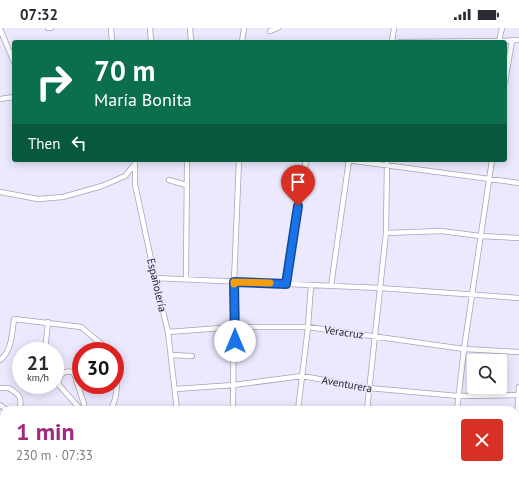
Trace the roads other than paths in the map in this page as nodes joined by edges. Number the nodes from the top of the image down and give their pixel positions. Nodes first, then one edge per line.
1 (111, 28) edge
2 (150, 28) edge
3 (190, 28) edge
4 (244, 28) edge
5 (278, 28) edge
6 (394, 28) edge
7 (502, 28) edge
8 (0, 29) edge
9 (270, 31) dead end
10 (112, 40) edge
11 (151, 40) edge
12 (191, 40) edge
13 (242, 40) edge
14 (392, 40) edge
15 (499, 40) edge
16 (507, 40) edge
17 (512, 40) junction
18 (519, 40) edge
19 (12, 57) edge
20 (507, 70) edge
21 (12, 97) edge
22 (0, 99) edge
23 (187, 162) edge
24 (238, 162) edge
25 (306, 162) edge
26 (348, 162) edge
27 (387, 162) edge
28 (492, 162) edge
29 (134, 163) edge
30 (488, 178) junction
31 (169, 180) dead end
32 (519, 183) edge
33 (186, 185) junction
34 (0, 192) edge
35 (386, 233) junction
36 (480, 236) junction
37 (519, 238) edge
38 (155, 278) junction
39 (186, 279) junction
40 (234, 282) junction
41 (286, 284) junction
42 (311, 285) junction
43 (330, 286) junction
44 (380, 288) junction
45 (472, 295) junction
46 (519, 298) edge
47 (48, 322) junction
48 (308, 326) junction
49 (235, 327) junction
50 (168, 332) junction
51 (376, 336) junction
52 (46, 342) edge
53 (99, 342) edge
54 (464, 349) junction
55 (519, 352) edge
56 (171, 355) junction
57 (192, 356) dead end
58 (0, 360) edge
59 (302, 376) junction
60 (234, 385) junction
61 (519, 387) edge
62 (0, 388) edge
63 (369, 388) junction
64 (175, 389) junction
65 (116, 394) edge
66 (519, 395) edge
67 (458, 396) junction
68 (20, 406) edge
69 (77, 406) edge
70 (84, 406) edge
71 (113, 406) edge
72 (177, 406) edge
73 (233, 406) edge
74 (298, 406) edge
75 (367, 406) edge
76 (457, 406) edge
77 (519, 406) edge

1 - 10 street
2 - 11 street
3 - 12 street
4 - 13 street
5 - 9 street
6 - 14 street
7 - 15 street
8 - 19 street
16 - 17 street
17 - 18 street
17 - 20 street
21 - 22 street
23 - 33 street
24 - 40 street
25 - 41 street
26 - 43 street
27 - 30 street
27 - 35 street
28 - 30 street
29 - 34 street
29 - 38 street, Españolería
30 - 32 street
30 - 36 street
31 - 33 street
33 - 39 street
35 - 36 street
35 - 44 street
36 - 37 street
36 - 45 street
38 - 39 street
38 - 50 street, Españolería
39 - 40 street
40 - 41 street
40 - 49 street
41 - 42 street
42 - 43 street
42 - 48 street
43 - 44 street
44 - 45 street
44 - 51 street
45 - 46 street
45 - 54 street
47 - 52 street
47 - 53 street
47 - 58 street
48 - 49 street, Veracruz
48 - 51 street, Veracruz
48 - 59 street
49 - 50 street, Veracruz
49 - 60 street
50 - 56 street, Españolería
51 - 54 street, Veracruz
51 - 63 street
54 - 55 street, Veracruz
54 - 67 street
56 - 57 street
56 - 64 street, Españolería
59 - 60 street, Aventurera
59 - 63 street, Aventurera
59 - 74 street
60 - 64 street, Aventurera
60 - 73 street
61 - 66 street
62 - 68 street
63 - 67 street, Aventurera
63 - 75 street
64 - 72 street, Españolería
65 - 71 street
66 - 67 street, Aventurera
66 - 77 street
67 - 76 street
69 - 70 street

